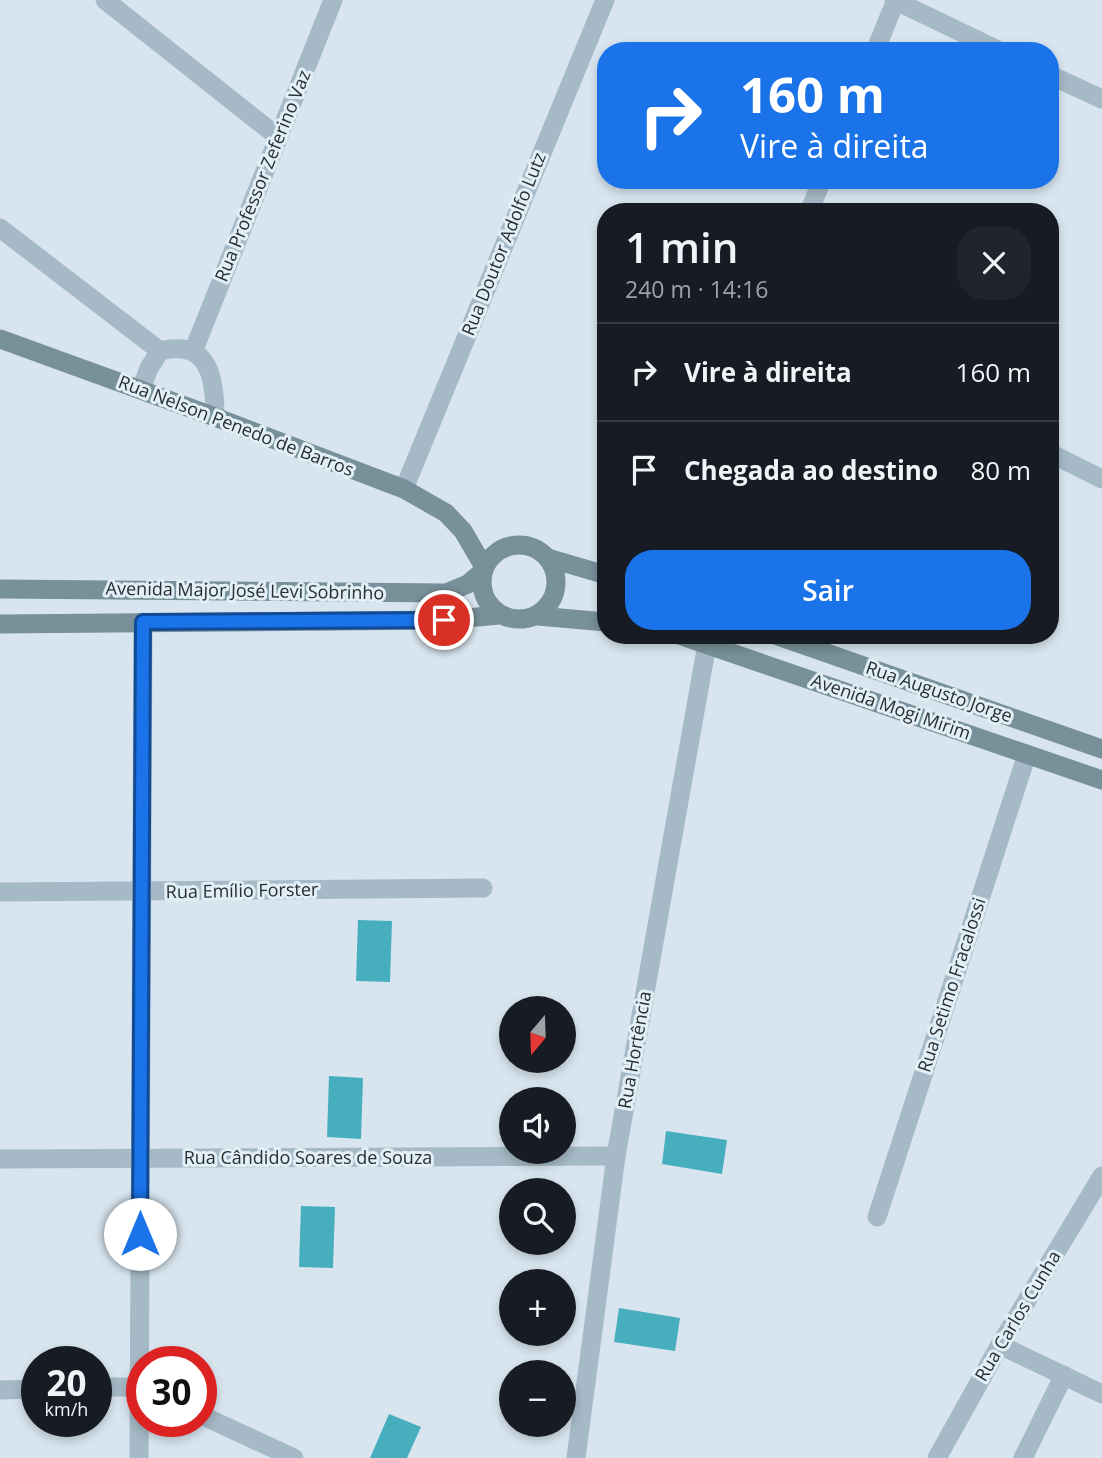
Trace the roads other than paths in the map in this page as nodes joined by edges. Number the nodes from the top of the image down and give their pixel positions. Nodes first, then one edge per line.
1 (105, 0) edge
2 (333, 0) edge
3 (605, 0) edge
4 (895, 0) edge
5 (879, 42) edge
6 (981, 42) edge
7 (1059, 79) edge
8 (1102, 99) edge
9 (278, 137) junction
10 (0, 228) edge
11 (0, 339) edge
12 (160, 351) junction
13 (193, 352) junction
14 (141, 390) junction
15 (215, 417) junction
16 (1059, 458) edge
17 (1102, 479) edge
18 (404, 489) junction
19 (463, 531) junction
20 (501, 549) junction
21 (548, 558) junction
22 (483, 569) junction
23 (597, 572) edge
24 (0, 589) edge
25 (499, 615) junction
26 (538, 616) junction
27 (597, 621) edge
28 (143, 622) junction
29 (0, 624) edge
30 (707, 644) joint
31 (801, 644) edge
32 (1102, 749) edge
33 (1027, 754) junction
34 (1102, 780) edge
35 (483, 888) dead end
36 (0, 892) edge
37 (141, 892) junction
38 (616, 1156) junction
39 (140, 1158) junction
40 (0, 1159) edge
41 (1102, 1175) edge
42 (877, 1217) dead end
43 (1000, 1345) junction
44 (140, 1346) edge
45 (1064, 1375) junction
46 (21, 1389) edge
47 (0, 1390) edge
48 (1102, 1394) edge
49 (217, 1422) edge
50 (139, 1437) edge
51 (139, 1458) edge
52 (294, 1458) edge
53 (576, 1458) edge
54 (937, 1458) edge
55 (1023, 1458) edge

1 - 9 street
2 - 9 street, Rua Professor Zeferino Vaz
3 - 18 street, Rua Doutor Adolfo Lutz
4 - 5 street
4 - 6 street
7 - 8 street
9 - 13 street, Rua Professor Zeferino Vaz
10 - 12 street
11 - 14 main road, Rua Nelson Penedo de Barros
12 - 13 street
12 - 14 street
13 - 15 street
14 - 15 main road, Rua Nelson Penedo de Barros
15 - 18 main road, Rua Nelson Penedo de Barros
16 - 17 street
18 - 19 main road, Rua Nelson Penedo de Barros
19 - 20 main road, Rua Nelson Penedo de Barros
19 - 22 main road, Rua Nelson Penedo de Barros
20 - 21 main road
20 - 22 main road
21 - 23 main road
21 - 26 main road
22 - 24 main road, Avenida Major José Levi Sobrinho
22 - 25 main road
25 - 26 main road
25 - 28 main road, Avenida Major José Levi Sobrinho
26 - 27 main road
28 - 29 main road, Avenida Major José Levi Sobrinho
28 - 37 street
30 - 33 main road, Avenida Mogi Mirim
30 - 38 street, Rua Hortência
31 - 32 main road, Rua Augusto Jorge
33 - 34 main road, Avenida Mogi Mirim
33 - 42 street, Rua Setimo Fracalossi
35 - 37 street, Rua Emílio Forster
36 - 37 street, Rua Emílio Forster
37 - 39 street
38 - 39 street, Rua Cândido Soares de Souza
38 - 53 street, Rua Hortência
39 - 40 street, Rua Cândido Soares de Souza
39 - 44 street
41 - 43 street, Rua Carlos Cunha
43 - 45 street
43 - 54 street, Rua Carlos Cunha
45 - 48 street
45 - 55 street
46 - 47 street
49 - 52 street
50 - 51 street

